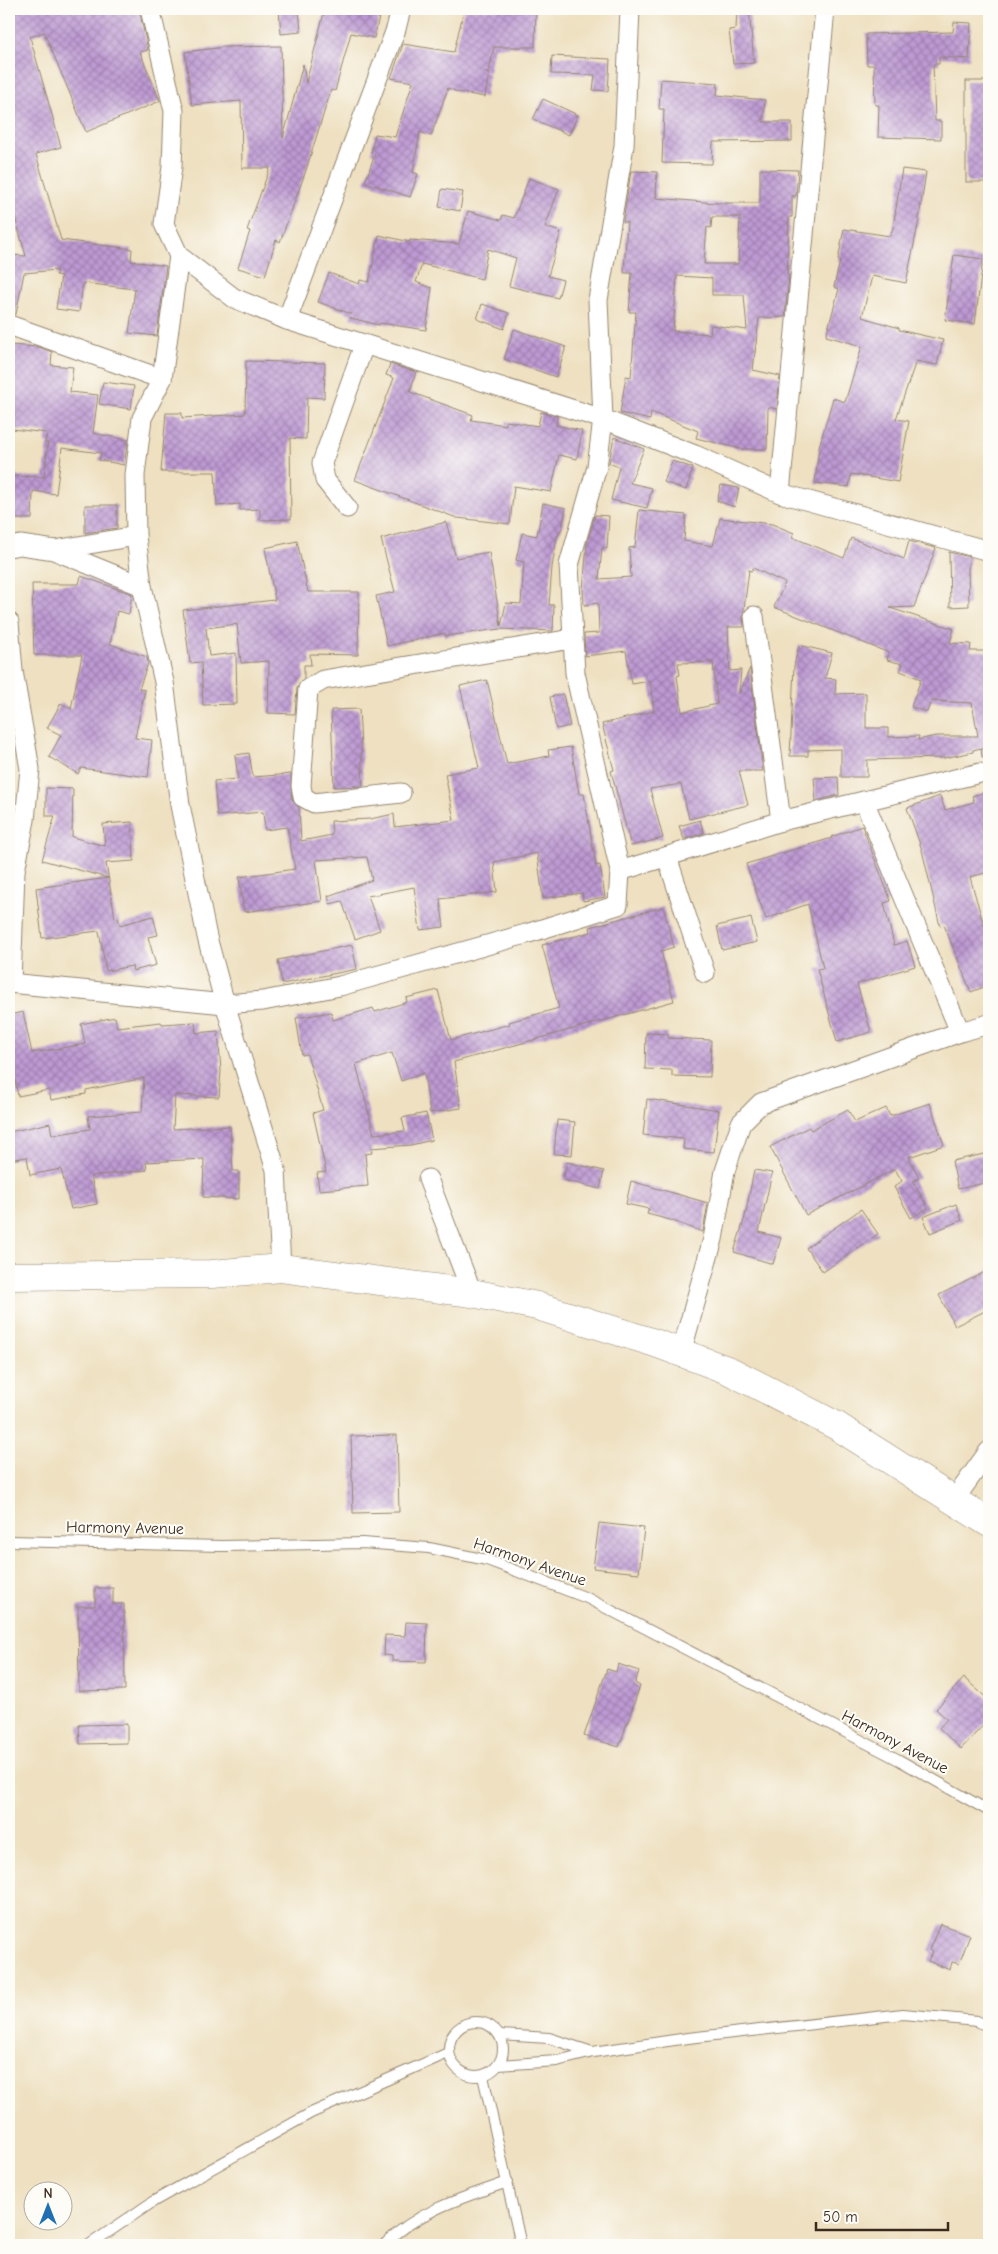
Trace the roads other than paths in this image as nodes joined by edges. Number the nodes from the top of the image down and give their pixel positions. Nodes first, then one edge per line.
1 (150, 9) edge
2 (401, 9) edge
3 (630, 9) edge
4 (825, 9) edge
5 (179, 256) junction
6 (287, 320) junction
7 (9, 325) edge
8 (364, 345) junction
9 (162, 380) junction
10 (603, 419) junction
11 (780, 493) junction
12 (347, 508) dead end
13 (136, 536) junction
14 (9, 547) edge
15 (55, 550) junction
16 (989, 551) edge
17 (142, 586) junction
18 (754, 616) dead end
19 (9, 622) edge
20 (572, 639) junction
21 (980, 773) dead end
22 (401, 794) dead end
23 (864, 801) junction
24 (781, 821) junction
25 (667, 857) junction
26 (620, 871) junction
27 (704, 973) dead end
28 (10, 983) edge
29 (225, 1004) junction
30 (989, 1024) edge
31 (960, 1032) junction
32 (428, 1179) dead end
33 (281, 1268) junction
34 (9, 1276) edge
35 (472, 1293) junction
36 (681, 1353) junction
37 (989, 1451) edge
38 (954, 1500) junction
39 (989, 1523) edge
40 (9, 1541) edge
41 (989, 1811) edge
42 (989, 2027) edge
43 (500, 2035) junction
44 (593, 2052) junction
45 (448, 2053) junction
46 (499, 2065) junction
47 (483, 2076) junction
48 (508, 2182) junction
49 (89, 2245) edge
50 (384, 2245) edge
51 (521, 2245) edge

1 - 5 street
2 - 6 street
3 - 10 street
4 - 11 street
5 - 6 street
5 - 9 street
6 - 8 street
7 - 9 street
8 - 10 street
8 - 12 street
9 - 13 street
10 - 11 street
10 - 20 street
11 - 16 street
13 - 15 street
13 - 17 street
14 - 15 street
15 - 17 street
17 - 29 street
18 - 24 street
19 - 28 street
20 - 22 street
20 - 26 street
21 - 23 street
23 - 24 street
23 - 31 street
24 - 25 street
25 - 26 street
25 - 27 street
26 - 29 street
28 - 29 street
29 - 33 street
30 - 31 street
31 - 36 street
32 - 35 street
33 - 34 street
33 - 35 street
35 - 36 street
36 - 38 street
37 - 38 street
38 - 39 street
40 - 41 lane, Harmony Avenue
42 - 44 lane
43 - 44 lane
43 - 45 lane
43 - 46 lane
44 - 46 lane
45 - 47 lane
45 - 49 lane
46 - 47 lane
47 - 48 lane
48 - 50 lane
48 - 51 lane

